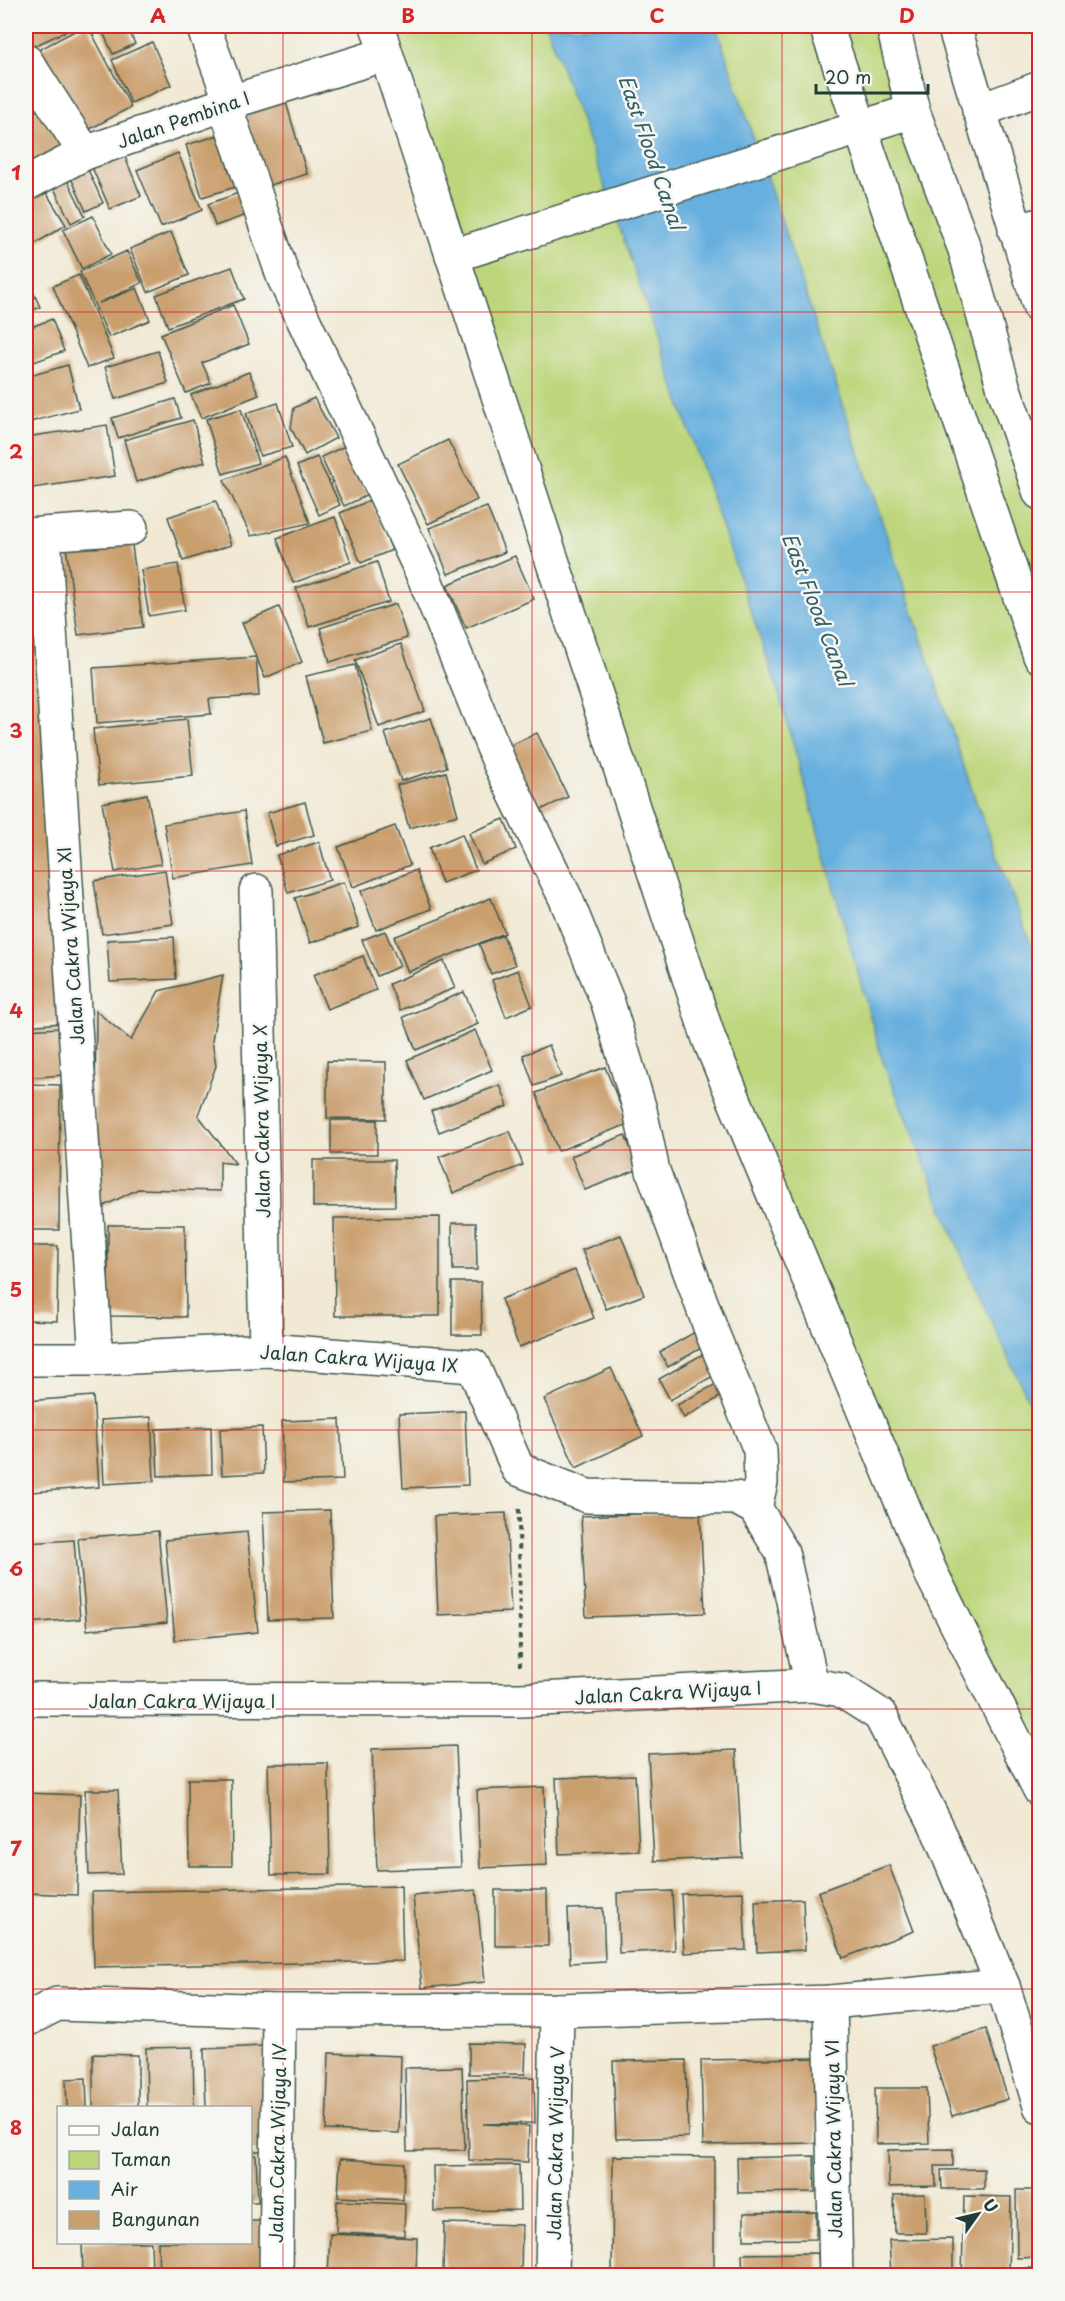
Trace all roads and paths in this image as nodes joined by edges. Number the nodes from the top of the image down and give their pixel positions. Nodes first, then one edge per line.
1 (203, 26) edge
2 (826, 26) edge
3 (893, 26) edge
4 (954, 26) edge
5 (382, 40) edge
6 (26, 61) edge
7 (1040, 88) edge
8 (228, 103) junction
9 (913, 111) junction
10 (979, 111) junction
11 (860, 128) junction
12 (85, 153) junction
13 (26, 184) edge
14 (1027, 228) edge
15 (463, 252) junction
16 (1040, 308) edge
17 (1040, 493) edge
18 (130, 528) dead end
19 (35, 534) edge
20 (1040, 656) edge
21 (256, 891) dead end
22 (266, 1350) junction
23 (26, 1359) edge
24 (96, 1359) junction
25 (518, 1469) junction
26 (755, 1508) junction
27 (812, 1685) junction
28 (26, 1699) edge
29 (521, 1700) junction
30 (1040, 1790) edge
31 (1003, 1986) junction
32 (830, 2002) junction
33 (557, 2010) junction
34 (279, 2011) junction
35 (26, 2019) edge
36 (1040, 2106) edge
37 (276, 2276) edge
38 (552, 2276) edge
39 (836, 2276) edge

1 - 8 street
2 - 11 street
3 - 9 street
4 - 10 street
5 - 8 street, Jalan Pembina I
5 - 15 street
6 - 12 street
7 - 10 street
8 - 12 street, Jalan Pembina I
8 - 26 street
9 - 11 street
9 - 17 street
10 - 14 street
11 - 15 street
11 - 20 street
12 - 13 street, Jalan Pembina I
14 - 16 street
15 - 30 street
18 - 19 street
19 - 24 street, Jalan Cakra Wijaya XI
21 - 22 street, Jalan Cakra Wijaya X
22 - 24 street, Jalan Cakra Wijaya IX
22 - 25 street, Jalan Cakra Wijaya IX
23 - 24 street, Jalan Cakra Wijaya IX
25 - 26 street
25 - 29 path
26 - 27 street
27 - 29 street, Jalan Cakra Wijaya I
27 - 31 street, Jalan Cakra Wijaya I
28 - 29 street, Jalan Cakra Wijaya I
31 - 32 street
31 - 36 street, Jalan Cakra Wijaya I
32 - 33 street
32 - 39 street, Jalan Cakra Wijaya VI
33 - 34 street
33 - 38 street, Jalan Cakra Wijaya V
34 - 35 street
34 - 37 street, Jalan Cakra Wijaya IV

